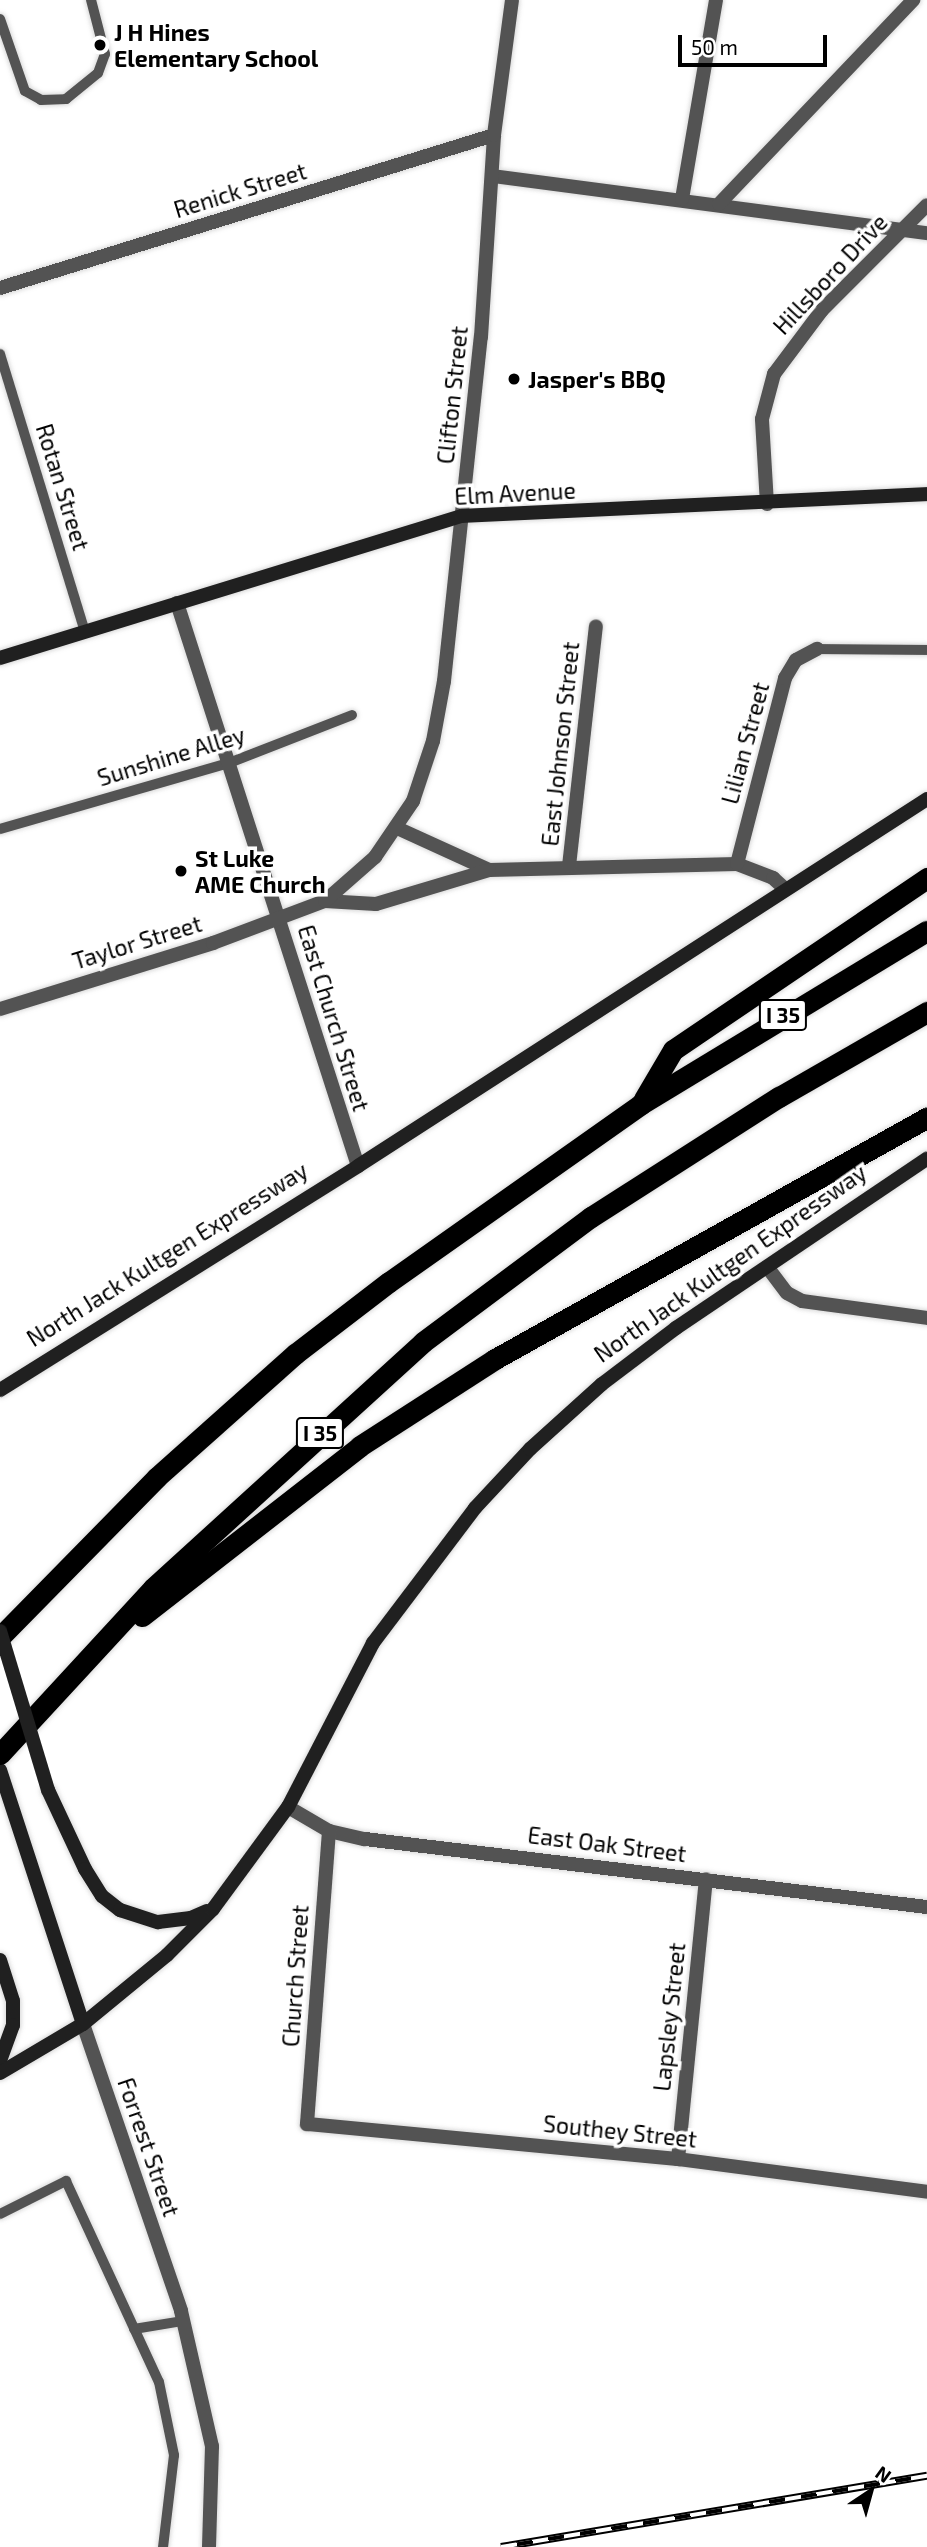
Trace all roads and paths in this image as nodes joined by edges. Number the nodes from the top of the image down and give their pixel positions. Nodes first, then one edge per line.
1 (91, 0) edge
2 (512, 0) edge
3 (716, 0) edge
4 (913, 0) edge
5 (0, 19) edge
6 (494, 135) junction
7 (493, 176) junction
8 (682, 200) junction
9 (719, 204) junction
10 (927, 205) edge
11 (901, 230) junction
12 (927, 233) edge
13 (0, 288) edge
14 (0, 354) edge
15 (927, 494) edge
16 (767, 504) junction
17 (462, 516) junction
18 (177, 603) junction
19 (596, 627) dead end
20 (85, 632) junction
21 (817, 649) joint
22 (927, 650) edge
23 (0, 658) edge
24 (352, 715) dead end
25 (229, 763) junction
26 (927, 799) edge
27 (397, 828) junction
28 (0, 829) edge
29 (737, 864) junction
30 (569, 866) junction
31 (489, 870) junction
32 (927, 878) edge
33 (783, 887) junction
34 (325, 901) junction
35 (279, 918) junction
36 (927, 931) edge
37 (0, 1009) edge
38 (927, 1012) edge
39 (641, 1104) junction
40 (927, 1118) edge
41 (927, 1159) edge
42 (358, 1166) junction
43 (768, 1268) junction
44 (927, 1318) edge
45 (0, 1390) edge
46 (0, 1631) edge
47 (0, 1637) edge
48 (70, 1674) junction
49 (0, 1754) edge
50 (0, 1770) edge
51 (288, 1807) junction
52 (329, 1831) junction
53 (706, 1879) junction
54 (927, 1907) edge
55 (213, 1909) junction
56 (0, 1960) edge
57 (83, 2024) junction
58 (0, 2060) edge
59 (0, 2073) edge
60 (307, 2124) joint
61 (678, 2159) junction
62 (927, 2192) edge
63 (0, 2214) edge
64 (183, 2321) junction
65 (134, 2329) junction
66 (163, 2547) edge
67 (209, 2547) edge

1 - 5 lane
2 - 6 street, Clifton Street
3 - 8 street
4 - 9 street
6 - 7 street, Clifton Street
6 - 13 street, Renick Street
7 - 8 street
7 - 17 street, Clifton Street
8 - 9 street
9 - 11 street
10 - 11 street, Hillsboro Drive
11 - 12 street
11 - 16 street, Hillsboro Drive
14 - 20 lane, Rotan Street
15 - 16 main road, Elm Avenue
16 - 17 main road, Elm Avenue
17 - 18 main road, Elm Avenue
17 - 27 street, Clifton Street
18 - 20 main road, Elm Avenue
18 - 25 street, East Church Street
19 - 30 street, East Johnson Street
20 - 23 main road, Elm Avenue
21 - 22 lane
21 - 29 street, Lilian Street
24 - 25 lane, Sunshine Alley
25 - 28 lane, Sunshine Alley
25 - 35 street, East Church Street
26 - 33 main road, North Jack Kultgen Expressway
27 - 31 street, Taylor Street
27 - 34 street, Taylor Street
29 - 30 street, Taylor Street
29 - 33 street, Taylor Street
30 - 31 street, Taylor Street
31 - 34 street, Taylor Street
32 - 39 highway
33 - 42 main road, North Jack Kultgen Expressway
34 - 35 street, Taylor Street
35 - 37 street, Taylor Street
35 - 42 street, East Church Street
36 - 39 highway, I 35
38 - 48 highway, I 35
39 - 47 highway, I 35
40 - 48 highway
41 - 43 main road, North Jack Kultgen Expressway
42 - 45 main road, North Jack Kultgen Expressway
43 - 44 street
43 - 51 main road, North Jack Kultgen Expressway
46 - 55 main road, bridge
48 - 49 highway, I 35
50 - 57 main road, Forrest Street
51 - 52 street, East Oak Street
51 - 55 main road, North Jack Kultgen Expressway
52 - 53 street, East Oak Street
52 - 60 street, Church Street
53 - 54 street, East Oak Street
53 - 61 street, Lapsley Street
55 - 57 main road, North Jack Kultgen Expressway
56 - 58 main road
57 - 59 main road, North Jack Kultgen Expressway
57 - 64 street, Forrest Street
60 - 61 street, Southey Street
61 - 62 street, Southey Street
63 - 65 lane
64 - 65 lane
64 - 67 street, Forrest Street
65 - 66 lane

